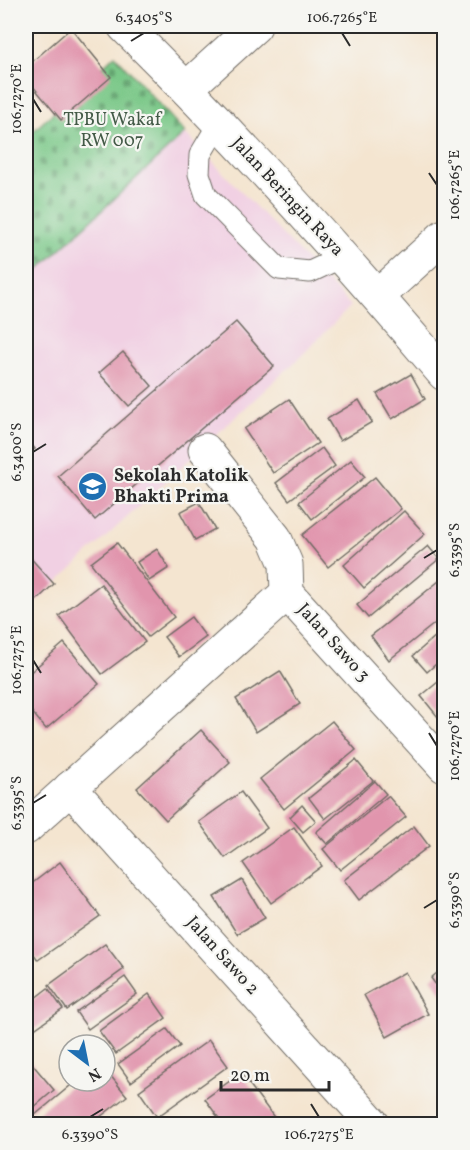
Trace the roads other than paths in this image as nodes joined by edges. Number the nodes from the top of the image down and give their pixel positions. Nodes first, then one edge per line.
1 (124, 26) edge
2 (255, 26) edge
3 (187, 88) junction
4 (219, 123) junction
5 (444, 236) edge
6 (342, 257) junction
7 (378, 296) junction
8 (444, 374) edge
9 (205, 450) dead end
10 (287, 593) junction
11 (444, 765) edge
12 (70, 788) junction
13 (26, 828) edge
14 (373, 1125) edge

1 - 3 street, Jalan Beringin Raya
2 - 3 street
3 - 4 street, Jalan Beringin Raya
4 - 6 street, Jalan Beringin Raya
4 - 6 lane
5 - 7 street
6 - 7 street, Jalan Beringin Raya
7 - 8 street, Jalan Beringin Raya
9 - 10 street, Jalan Sawo 3
10 - 11 street, Jalan Sawo 3
10 - 12 street
12 - 13 street
12 - 14 street, Jalan Sawo 2

